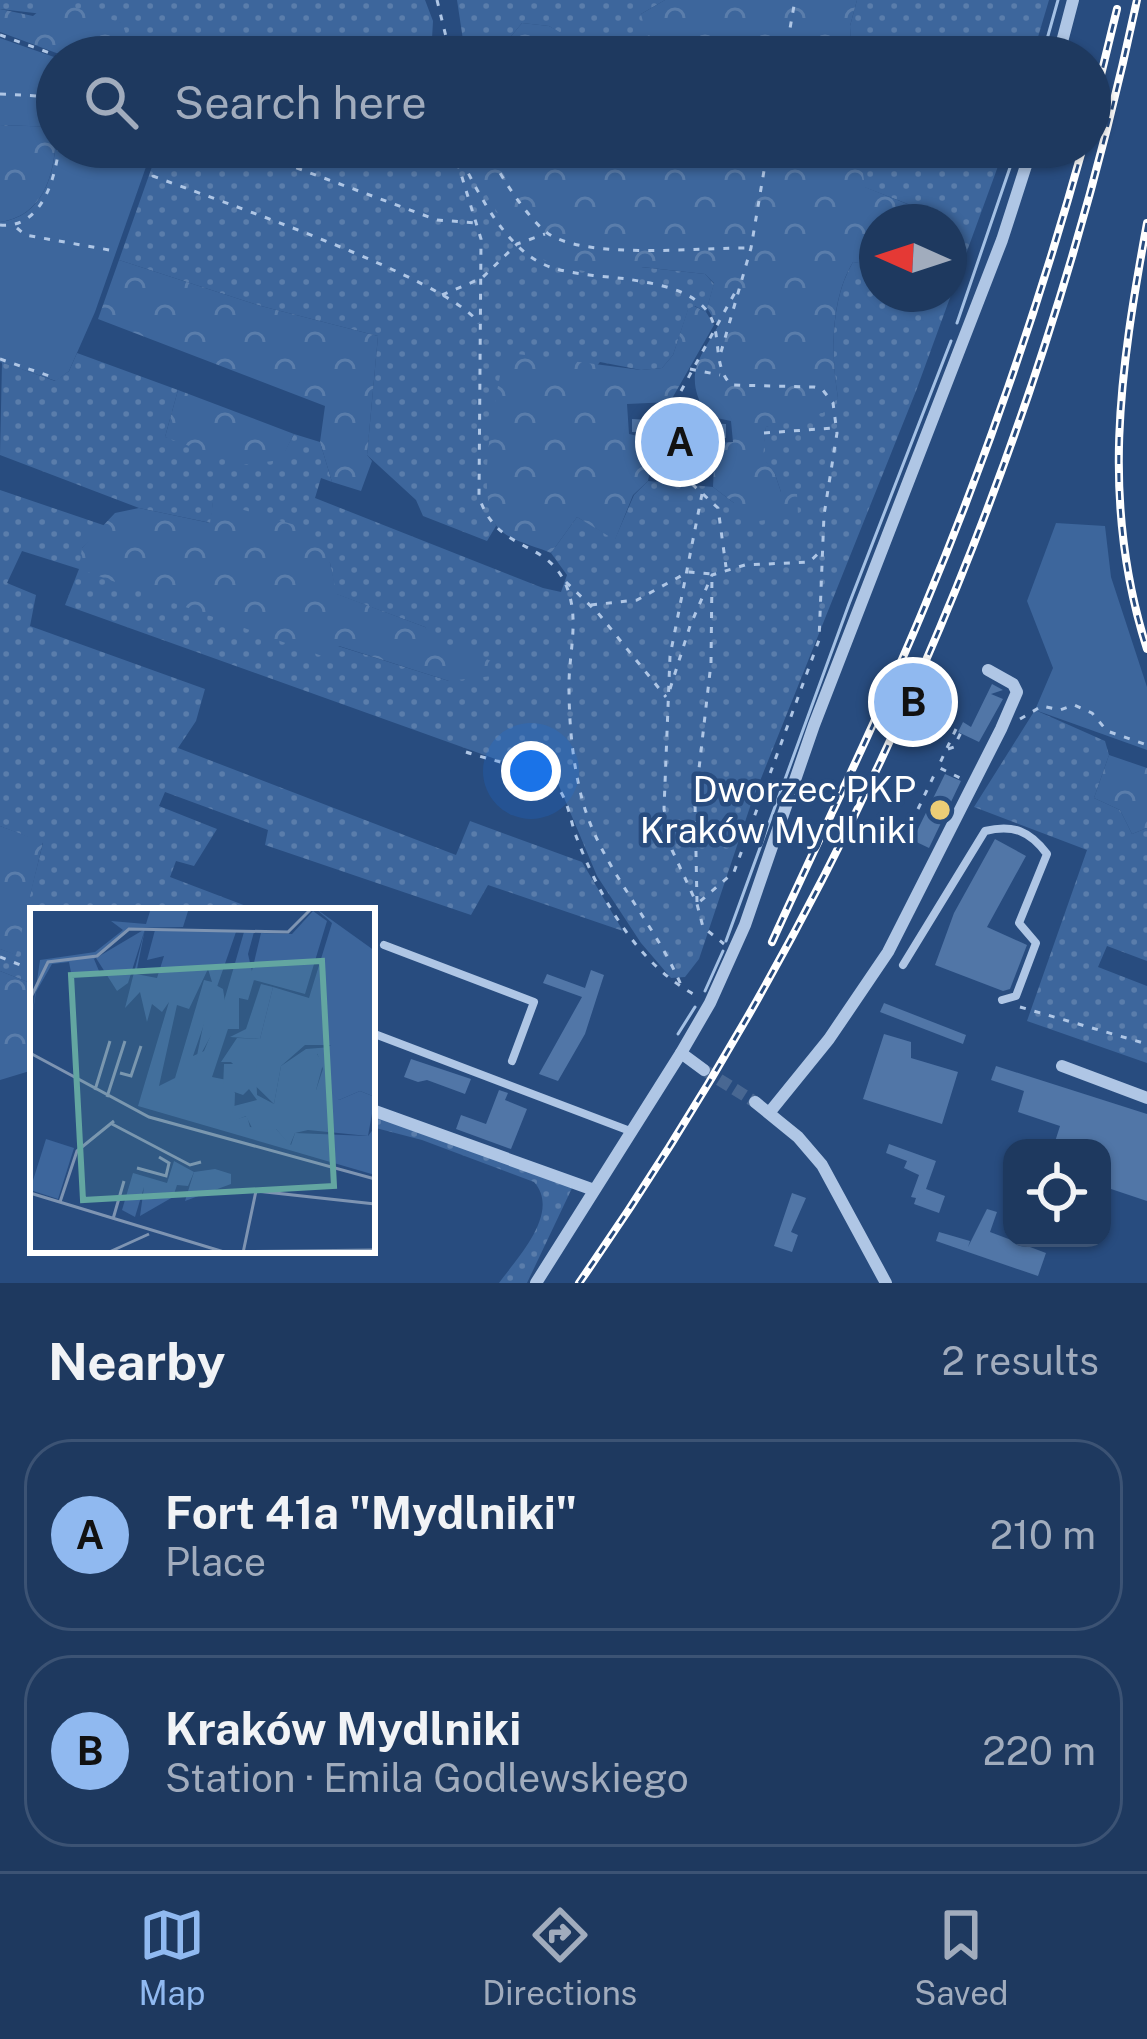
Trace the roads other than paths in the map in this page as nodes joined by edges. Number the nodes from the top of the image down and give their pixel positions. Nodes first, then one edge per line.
1 (1073, 0) edge
2 (1064, 36) edge
3 (1025, 168) edge
4 (988, 670) dead end
5 (384, 945) dead end
6 (903, 965) dead end
7 (1002, 1000) dead end
8 (375, 1035) edge
9 (681, 1053) junction
10 (512, 1061) dead end
11 (1062, 1066) dead end
12 (704, 1070) tunnel mouth
13 (1147, 1098) edge
14 (755, 1102) tunnel mouth
15 (375, 1111) edge
16 (769, 1113) junction
17 (630, 1131) junction
18 (594, 1190) junction
19 (536, 1283) edge
20 (886, 1283) edge

1 - 2 street
3 - 9 street
4 - 16 street
5 - 10 lane
6 - 7 lane
8 - 17 lane
9 - 12 street
9 - 17 street
11 - 13 street
14 - 16 street
15 - 18 street
16 - 20 street
17 - 18 street
18 - 19 street

